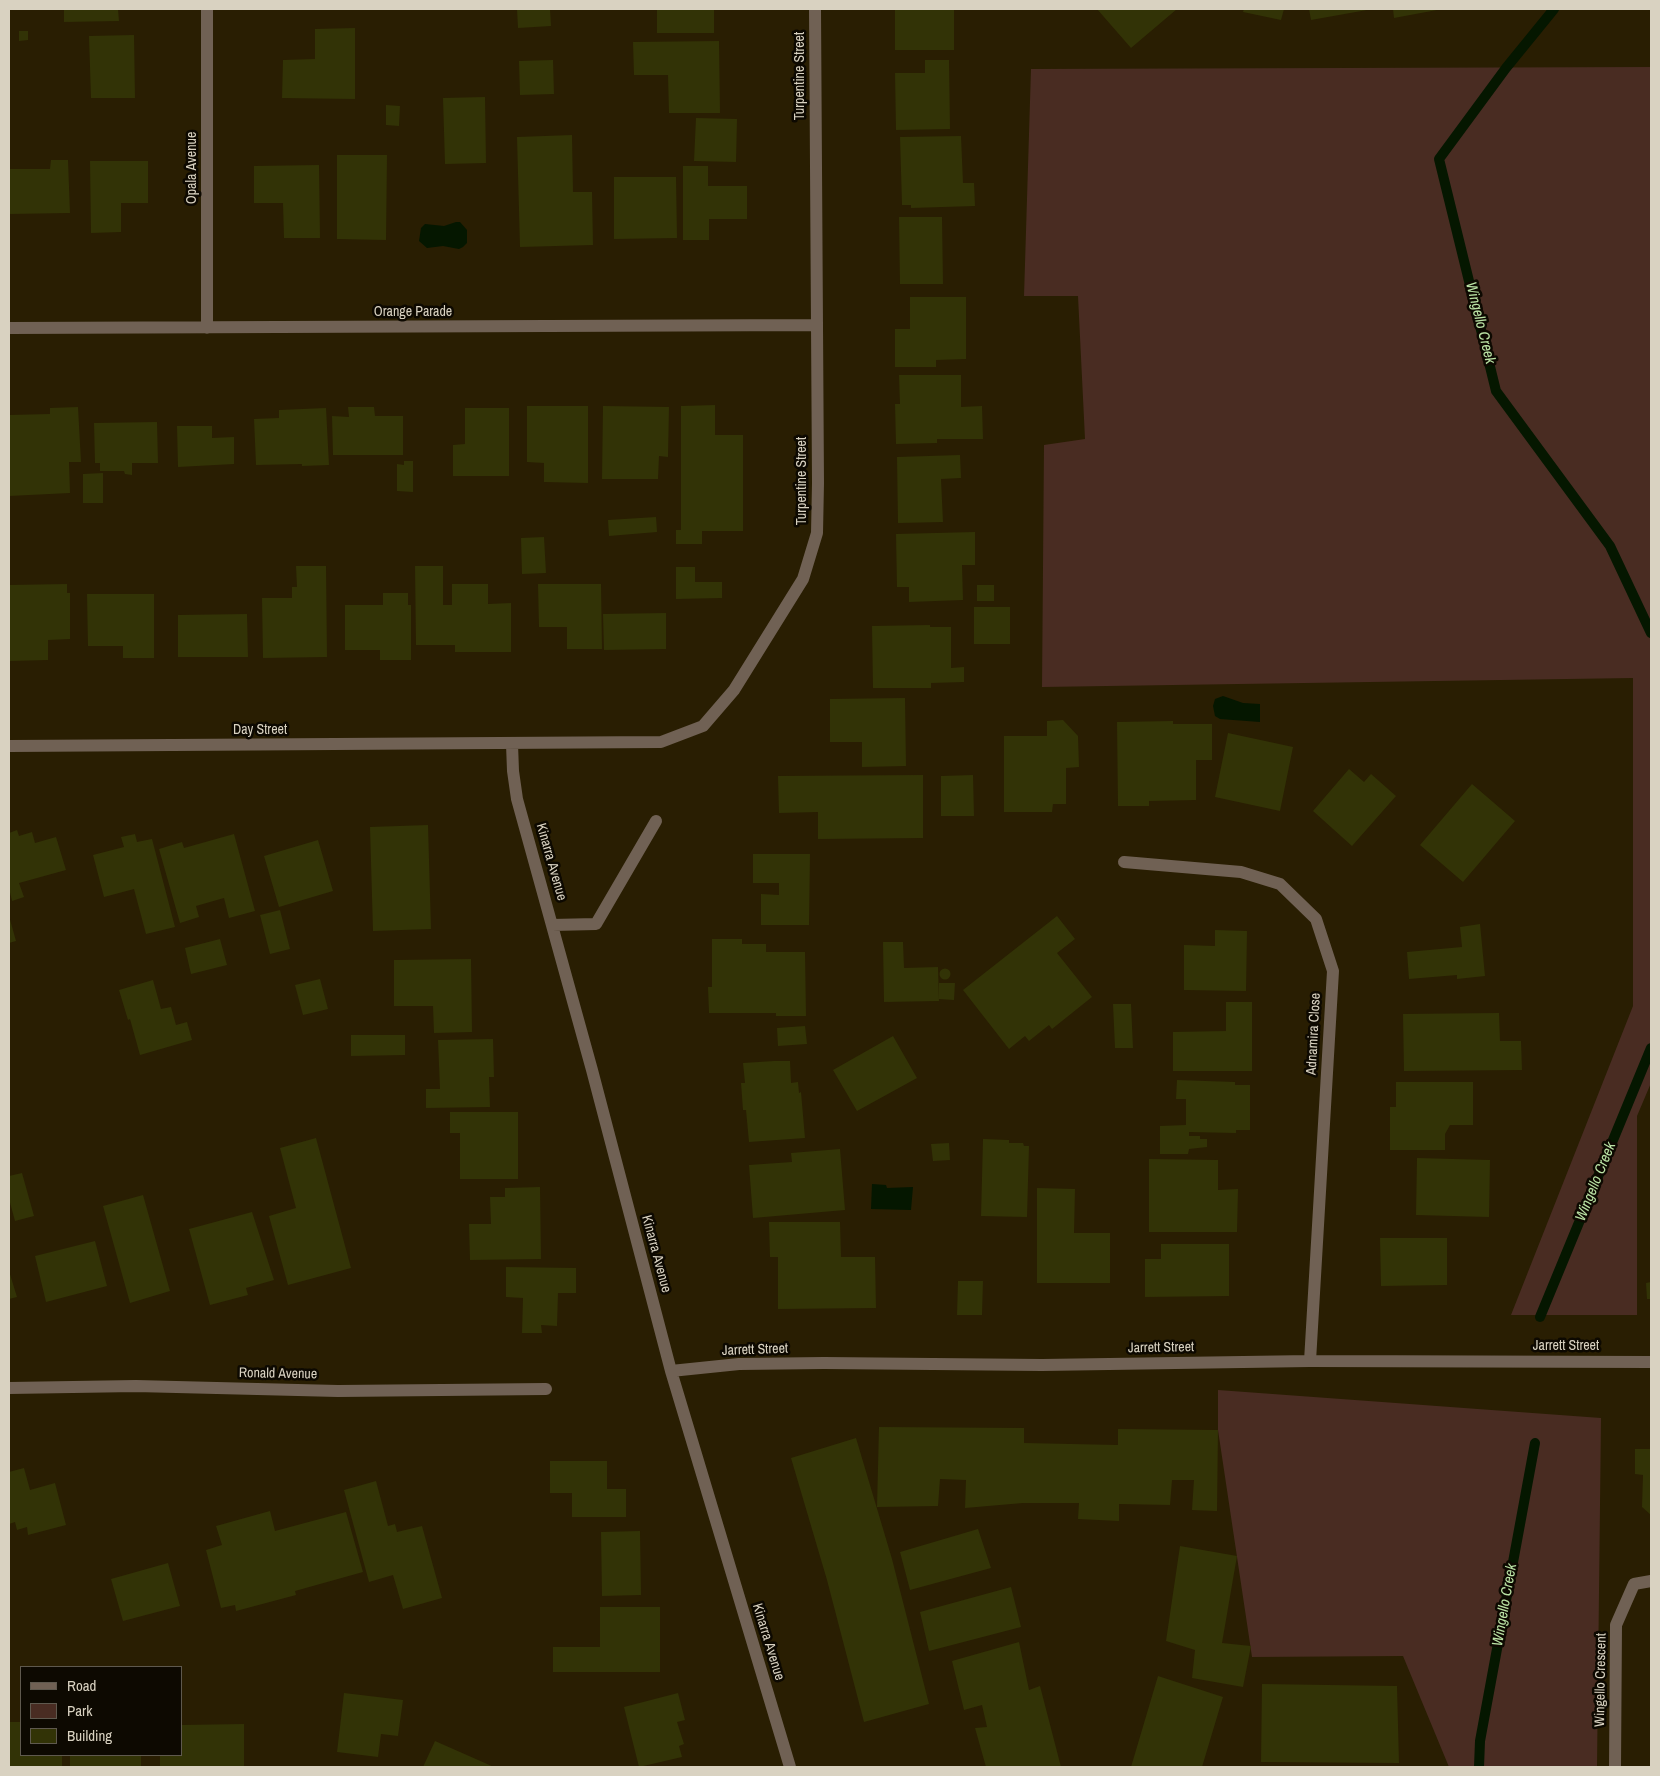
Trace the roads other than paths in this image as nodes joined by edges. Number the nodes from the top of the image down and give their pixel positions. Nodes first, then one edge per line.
1 (207, 9) edge
2 (815, 9) edge
3 (817, 325) junction
4 (9, 328) edge
5 (207, 328) junction
6 (512, 744) junction
7 (9, 746) edge
8 (656, 821) dead end
9 (1124, 862) dead end
10 (552, 925) junction
11 (1310, 1361) junction
12 (1651, 1362) edge
13 (671, 1371) junction
14 (9, 1388) edge
15 (546, 1389) dead end
16 (1651, 1581) edge
17 (790, 1767) edge
18 (1615, 1767) edge

1 - 5 street, Opala Avenue
2 - 3 street, Turpentine Street
3 - 5 street, Orange Parade
3 - 6 street, Turpentine Street
4 - 5 street, Orange Parade
6 - 7 street, Day Street
6 - 10 street, Kinarra Avenue
8 - 10 street
9 - 11 street, Adnamira Close
10 - 13 street, Kinarra Avenue
11 - 12 street, Jarrett Street
11 - 13 street, Jarrett Street
13 - 17 street, Kinarra Avenue
14 - 15 street, Ronald Avenue
16 - 18 street, Wingello Crescent

